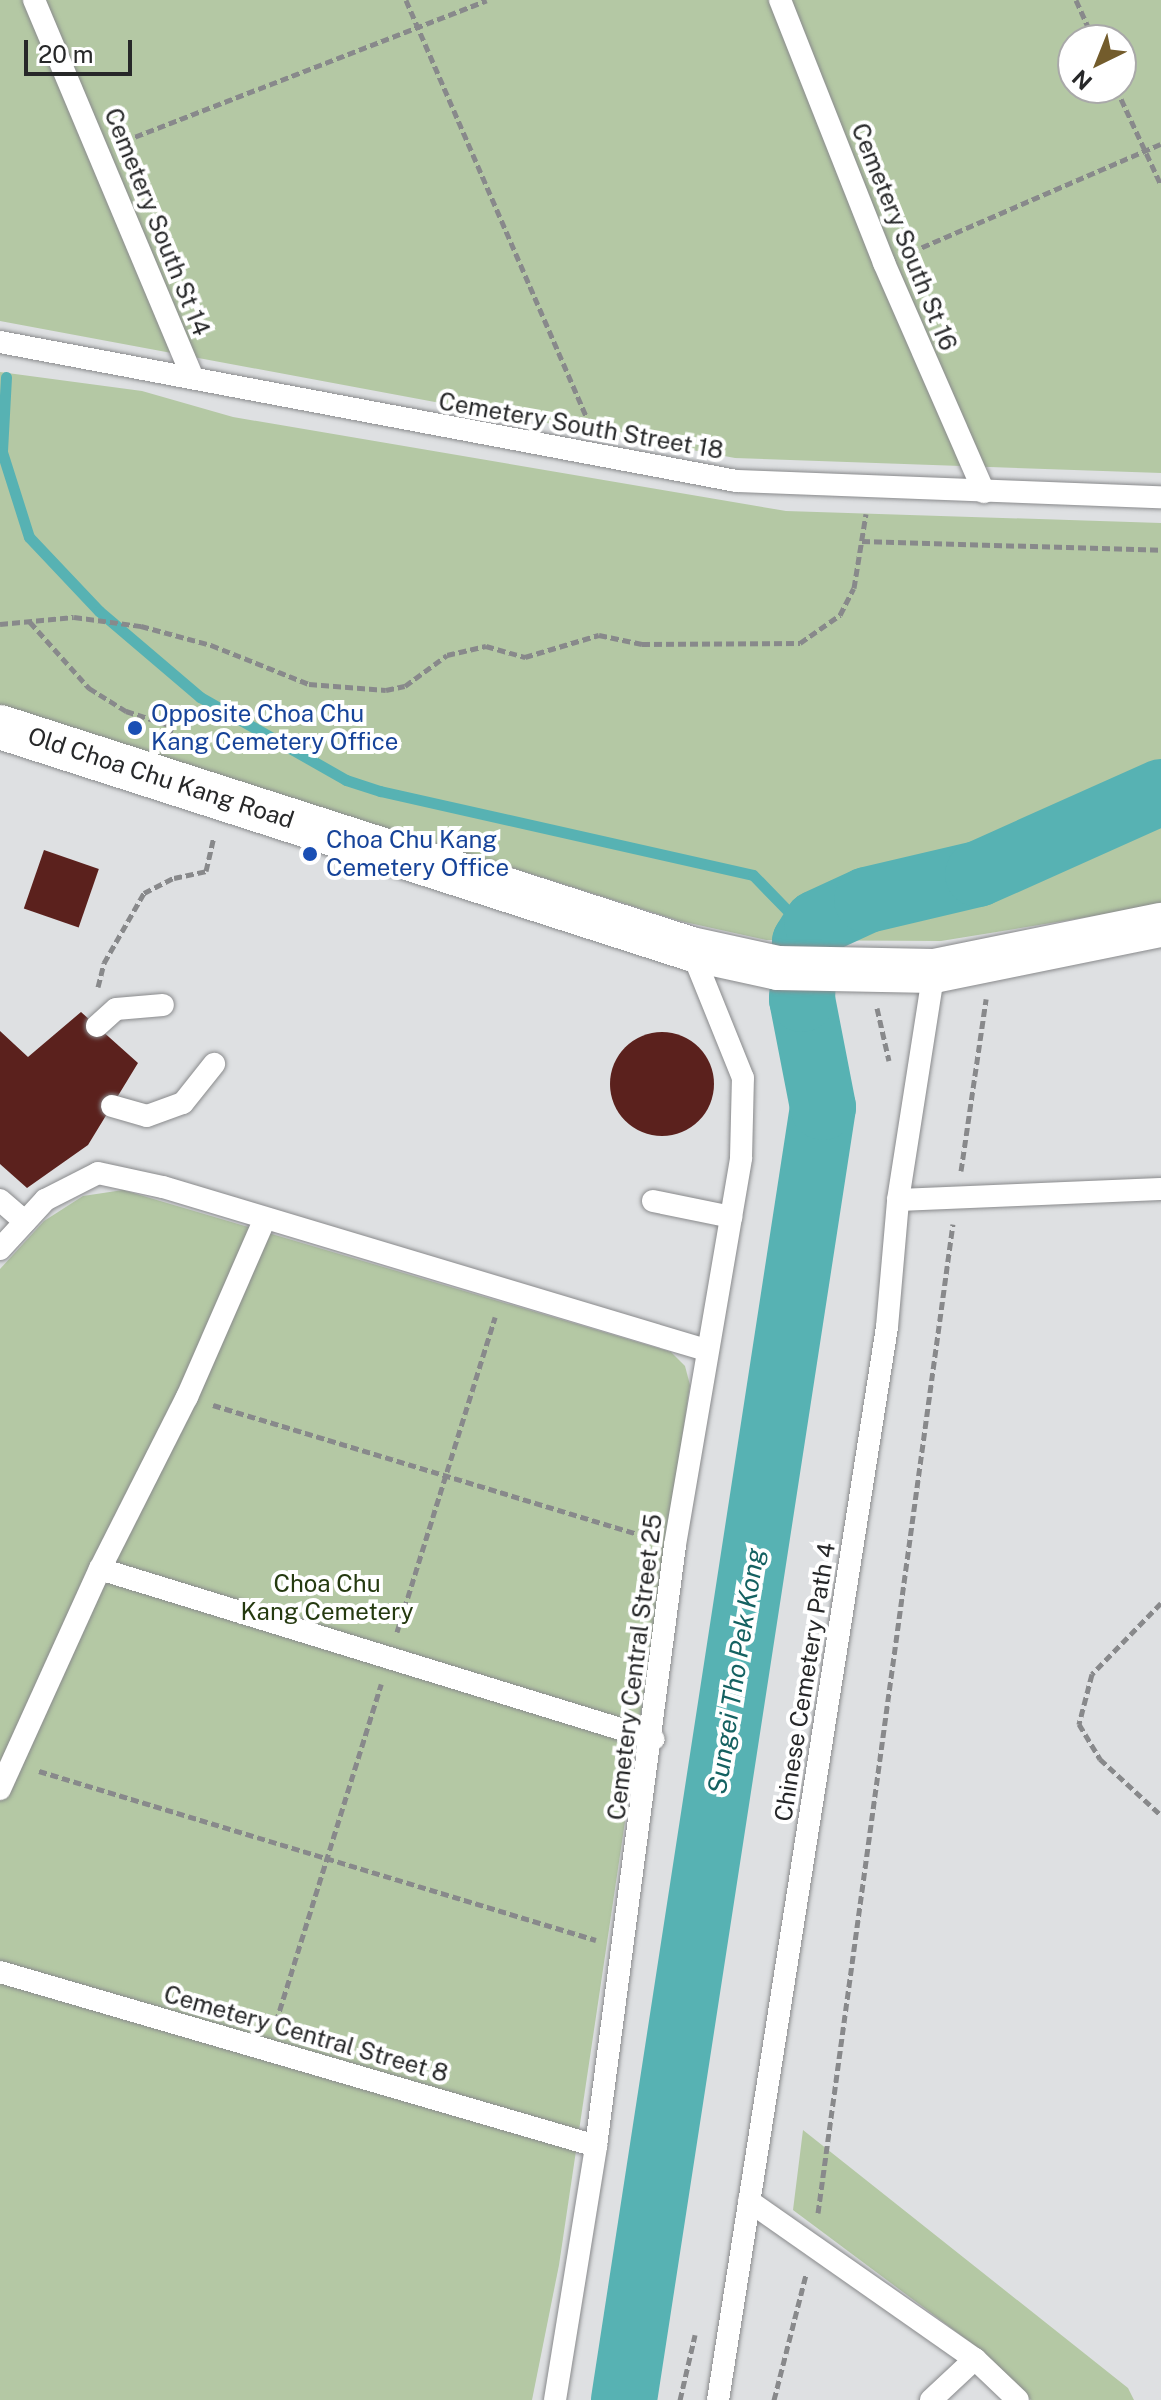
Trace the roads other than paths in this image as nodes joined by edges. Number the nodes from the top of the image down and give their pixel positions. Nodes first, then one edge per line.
1 (34, 0) edge
2 (780, 0) edge
3 (0, 342) edge
4 (192, 376) junction
5 (984, 492) junction
6 (1161, 497) edge
7 (0, 727) edge
8 (1161, 925) edge
9 (691, 949) junction
10 (934, 971) junction
11 (163, 1005) dead end
12 (97, 1026) dead end
13 (214, 1064) dead end
14 (112, 1106) dead end
15 (1161, 1189) edge
16 (0, 1200) edge
17 (898, 1200) junction
18 (653, 1201) dead end
19 (731, 1217) junction
20 (264, 1221) junction
21 (25, 1222) junction
22 (0, 1249) edge
23 (706, 1350) junction
24 (100, 1569) junction
25 (653, 1739) junction
26 (0, 1789) edge
27 (0, 1972) edge
28 (596, 2146) junction
29 (749, 2201) junction
30 (975, 2359) junction
31 (555, 2400) edge
32 (718, 2400) edge
33 (931, 2400) edge
34 (1018, 2400) edge

1 - 4 lane, Cemetery South St 14
2 - 5 lane, Cemetery South St 16
3 - 4 lane, Cemetery South Street 18
4 - 5 lane, Cemetery South Street 18
5 - 6 lane, Cemetery South Street 18
7 - 9 street, Old Choa Chu Kang Road
8 - 10 street, Old Choa Chu Kang Road
9 - 10 street, Old Choa Chu Kang Road
9 - 19 lane, Cemetery Central Street 25
10 - 17 lane, Chinese Cemetery Path 4
11 - 12 lane
13 - 14 lane
15 - 17 lane
16 - 21 lane
17 - 29 lane, Chinese Cemetery Path 4
18 - 19 lane
19 - 23 lane, Cemetery Central Street 25
20 - 21 lane
20 - 23 lane
20 - 24 lane
21 - 22 lane
23 - 25 lane, Cemetery Central Street 25
24 - 25 lane
24 - 26 lane
25 - 28 lane, Cemetery Central Street 25
27 - 28 lane, Cemetery Central Street 8
28 - 31 lane, Cemetery Central Street 25
29 - 30 lane
29 - 32 lane, Chinese Cemetery Path 4
30 - 33 lane
30 - 34 lane

